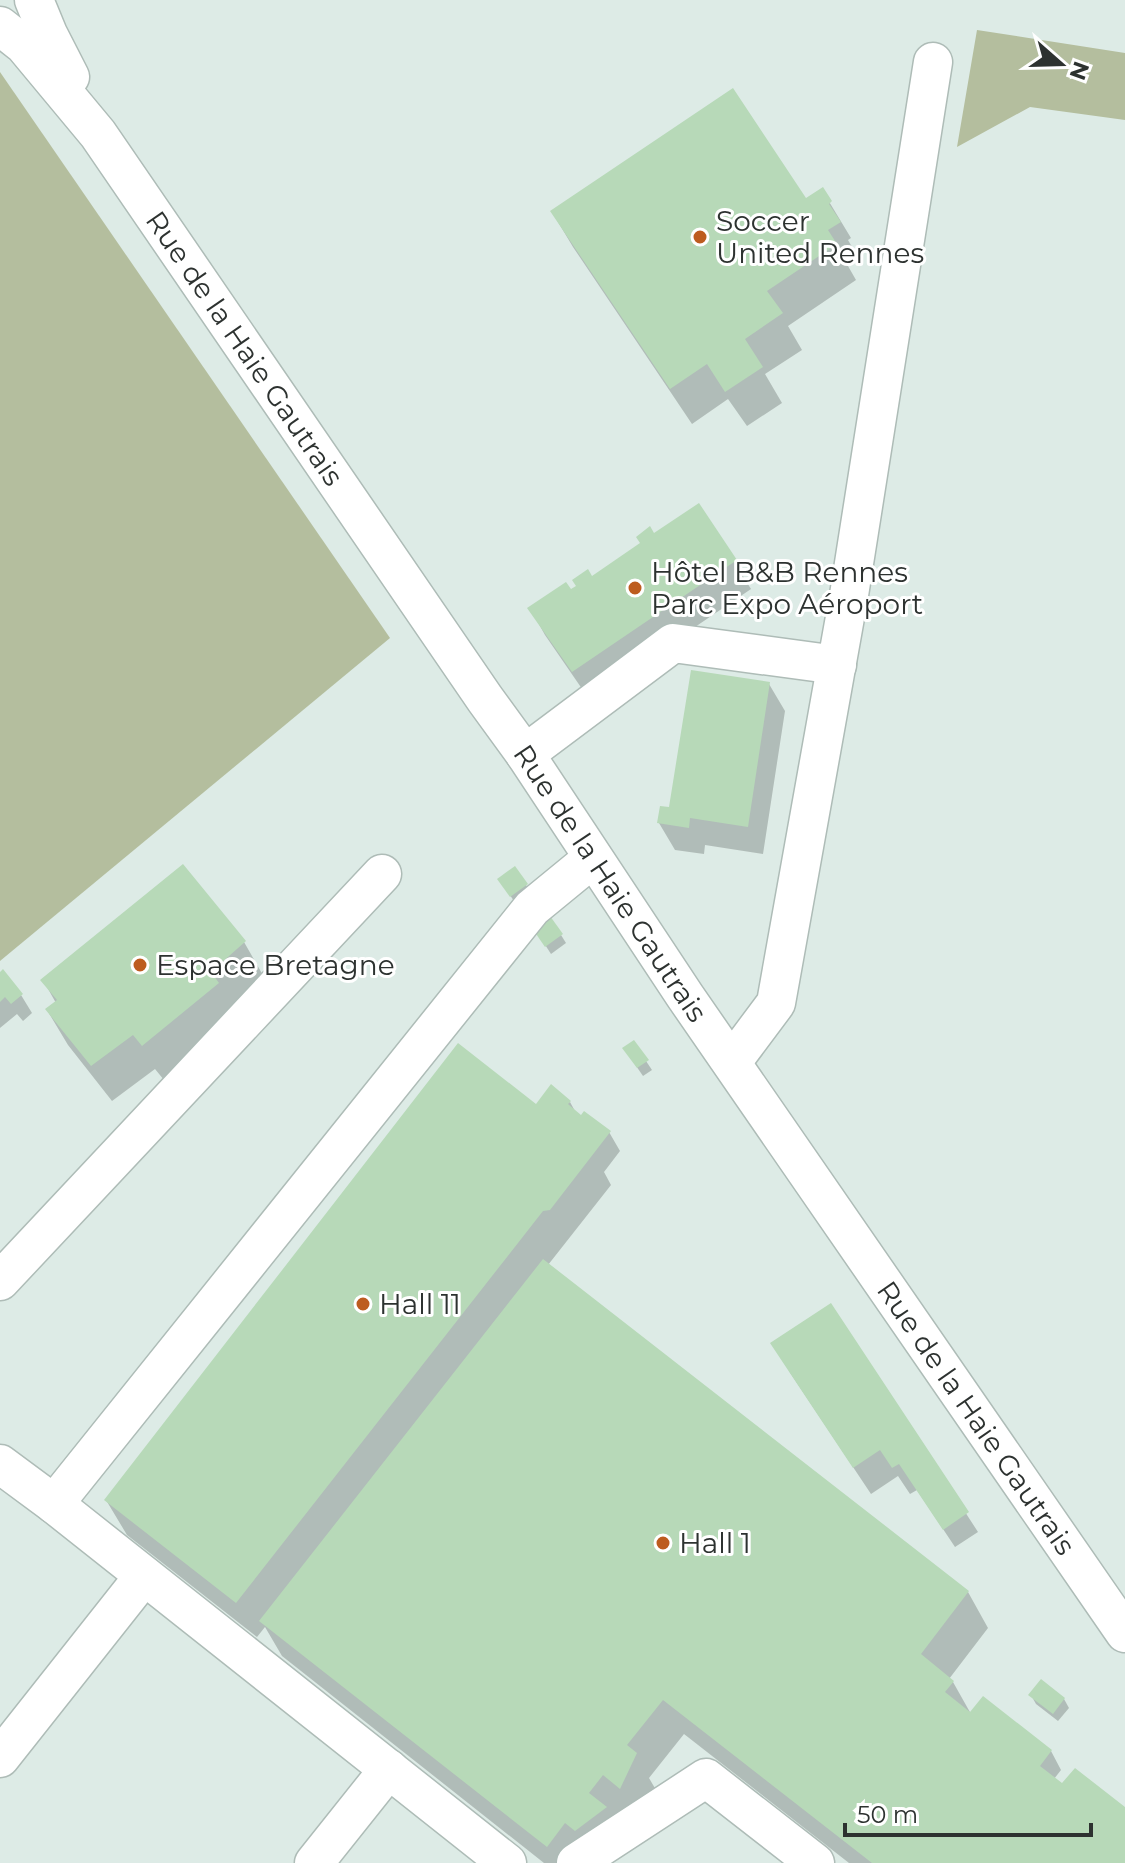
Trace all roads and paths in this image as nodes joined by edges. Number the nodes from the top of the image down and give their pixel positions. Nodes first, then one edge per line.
1 (34, 0) edge
2 (0, 26) edge
3 (933, 62) dead end
4 (98, 134) junction
5 (837, 665) junction
6 (525, 754) junction
7 (593, 858) junction
8 (382, 874) dead end
9 (732, 1062) junction
10 (0, 1281) edge
11 (0, 1464) edge
12 (54, 1504) junction
13 (144, 1576) junction
14 (1125, 1633) edge
15 (0, 1758) edge
16 (389, 1769) junction
17 (314, 1863) edge
18 (507, 1863) edge
19 (576, 1863) edge
20 (815, 1863) edge

1 - 4 street, Rue de la Haie Gautrais
2 - 4 street, Rue de la Haie Gautrais
3 - 5 street
4 - 6 street, Rue de la Haie Gautrais
5 - 6 street
5 - 9 street
6 - 7 street, Rue de la Haie Gautrais
7 - 9 street, Rue de la Haie Gautrais
7 - 12 street
8 - 10 street
9 - 14 street, Rue de la Haie Gautrais
11 - 12 street
12 - 13 street
13 - 15 street
13 - 16 street
16 - 17 street
16 - 18 street
19 - 20 street

